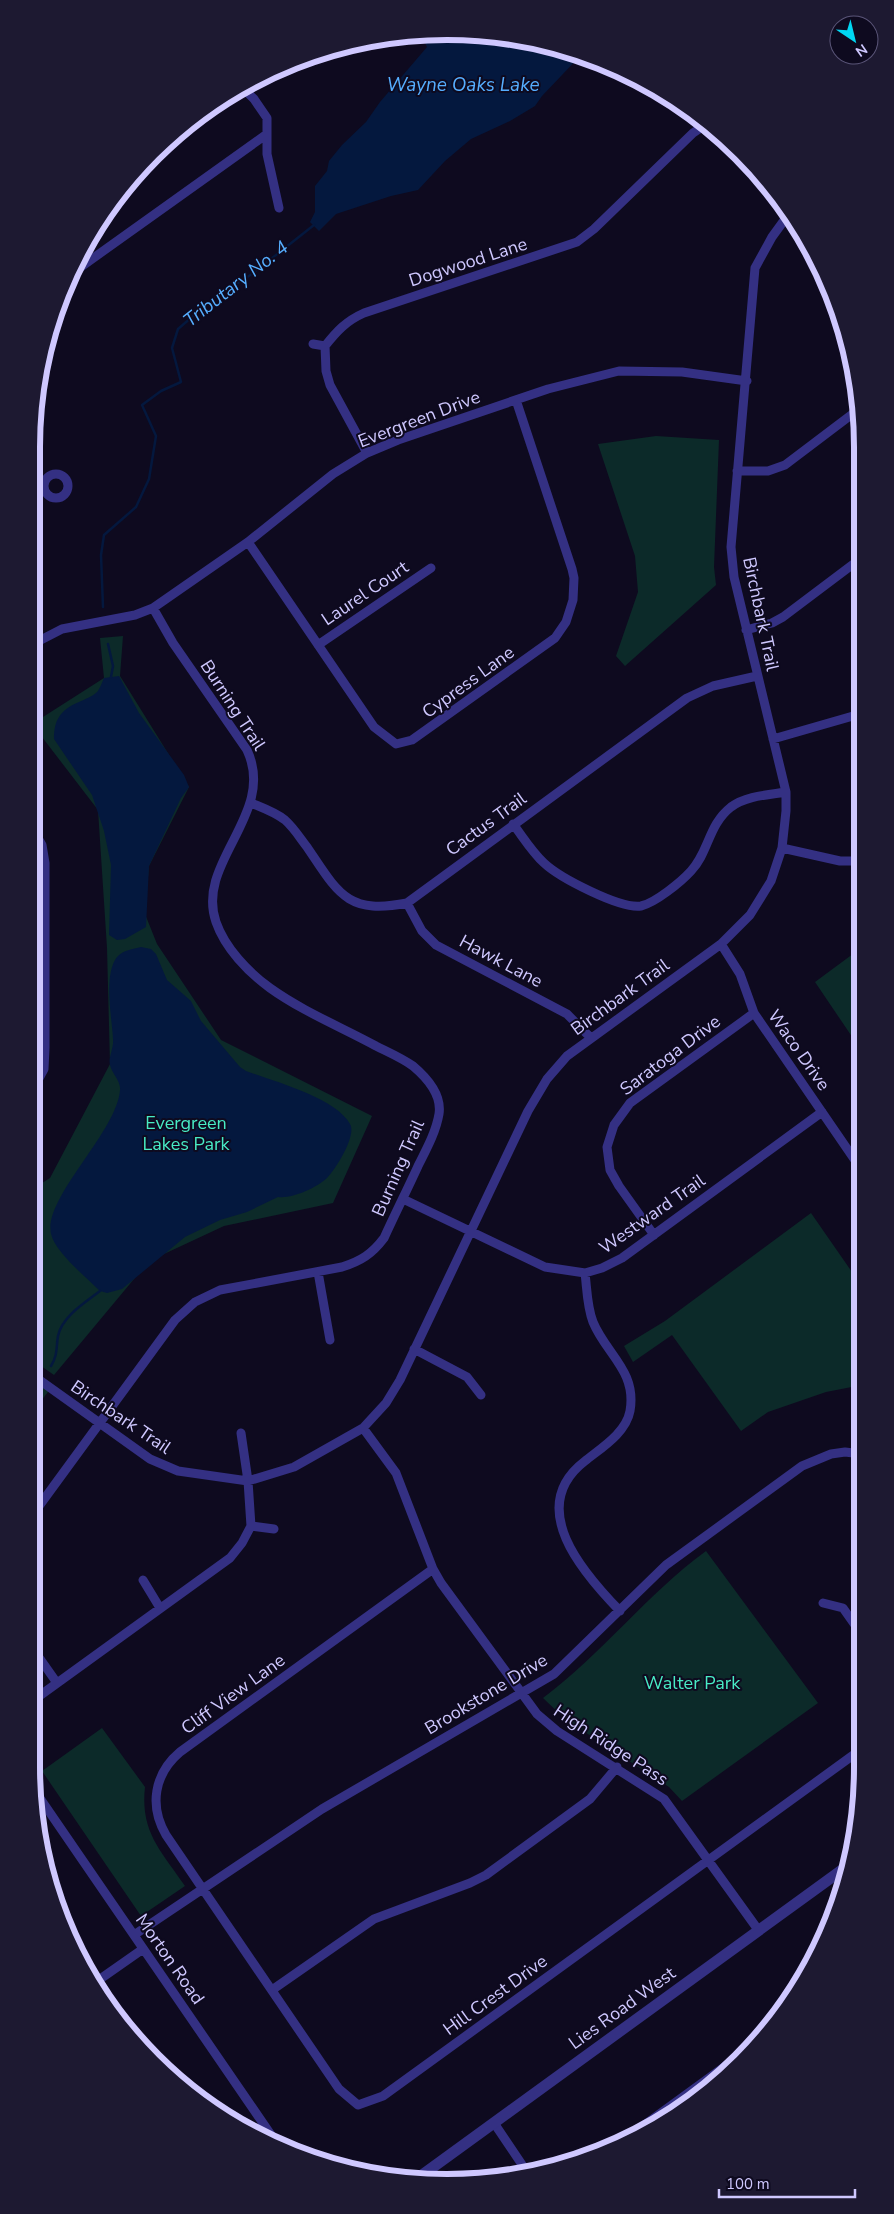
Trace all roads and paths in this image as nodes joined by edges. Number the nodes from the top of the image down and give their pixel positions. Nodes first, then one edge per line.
1 (247, 93) edge
2 (699, 127) edge
3 (267, 134) junction
4 (279, 208) dead end
5 (784, 220) edge
6 (83, 266) edge
7 (313, 344) dead end
8 (325, 346) junction
9 (747, 381) junction
10 (516, 400) junction
11 (853, 414) edge
12 (367, 453) junction
13 (737, 471) junction
14 (43, 489) dead end
15 (40, 490) edge
16 (248, 542) junction
17 (854, 563) edge
18 (431, 568) dead end
19 (153, 608) junction
20 (746, 630) junction
21 (40, 640) edge
22 (318, 645) junction
23 (757, 676) junction
24 (854, 716) edge
25 (773, 739) junction
26 (786, 792) junction
27 (251, 803) junction
28 (513, 824) junction
29 (40, 842) edge
30 (782, 848) junction
31 (854, 861) edge
32 (407, 903) junction
33 (721, 944) junction
34 (754, 1013) junction
35 (590, 1038) junction
36 (40, 1076) edge
37 (822, 1112) junction
38 (854, 1159) edge
39 (403, 1199) junction
40 (471, 1232) junction
41 (654, 1234) junction
42 (318, 1272) junction
43 (585, 1273) junction
44 (330, 1340) dead end
45 (414, 1349) junction
46 (40, 1381) edge
47 (481, 1395) dead end
48 (99, 1424) junction
49 (363, 1428) junction
50 (241, 1433) dead end
51 (854, 1452) edge
52 (248, 1481) junction
53 (40, 1505) edge
54 (251, 1526) junction
55 (274, 1528) dead end
56 (433, 1569) junction
57 (143, 1580) dead end
58 (824, 1602) dead end
59 (160, 1608) junction
60 (620, 1611) junction
61 (854, 1623) edge
62 (40, 1659) edge
63 (57, 1683) junction
64 (521, 1694) junction
65 (40, 1695) edge
66 (854, 1755) edge
67 (617, 1767) junction
68 (42, 1801) edge
69 (708, 1860) junction
70 (839, 1876) edge
71 (203, 1890) junction
72 (759, 1931) junction
73 (134, 1936) junction
74 (143, 1949) junction
75 (101, 1979) edge
76 (272, 1990) junction
77 (710, 2078) edge
78 (667, 2109) edge
79 (494, 2123) junction
80 (270, 2133) edge
81 (524, 2166) edge
82 (425, 2173) edge

1 - 3 street
2 - 8 street, Dogwood Lane
3 - 4 street
3 - 6 street
5 - 9 street, Birchbark Trail
7 - 8 street
8 - 12 street
9 - 10 street, Evergreen Drive
9 - 13 street, Birchbark Trail
10 - 12 street, Evergreen Drive
10 - 22 street, Cypress Lane
11 - 13 street
12 - 16 street, Evergreen Drive
13 - 20 street, Birchbark Trail
14 - 15 street
16 - 19 street, Evergreen Drive
16 - 22 street, Cypress Lane
17 - 20 street
18 - 22 street, Laurel Court
19 - 21 street, Evergreen Drive
19 - 27 street, Burning Trail
20 - 23 street, Birchbark Trail
23 - 25 street, Birchbark Trail
23 - 28 street, Cactus Trail
24 - 25 street
25 - 26 street, Birchbark Trail
26 - 28 street
26 - 30 street, Birchbark Trail
27 - 32 street, Cactus Trail
27 - 39 street, Burning Trail
28 - 32 street, Cactus Trail
29 - 36 street
30 - 31 street
30 - 33 street, Birchbark Trail
32 - 35 street, Hawk Lane
33 - 34 street, Waco Drive
33 - 35 street, Birchbark Trail
34 - 37 street, Waco Drive
34 - 41 street, Saratoga Drive
35 - 40 street, Birchbark Trail
37 - 38 street, Waco Drive
37 - 41 street, Westward Trail
39 - 40 street, Westward Trail
39 - 42 street, Burning Trail
40 - 43 street, Westward Trail
40 - 45 street, Birchbark Trail
41 - 43 street, Westward Trail
42 - 44 street
42 - 48 street, Burning Trail
43 - 60 street
45 - 47 street
45 - 49 street, Birchbark Trail
46 - 48 street, Birchbark Trail
48 - 52 street, Birchbark Trail
48 - 53 street, Burning Trail
49 - 52 street, Birchbark Trail
49 - 56 street, High Ridge Pass
50 - 52 street
51 - 60 street, Brookstone Drive
52 - 54 street
54 - 55 street
54 - 59 street
56 - 64 street, High Ridge Pass
56 - 71 street, Cliff View Lane
57 - 59 street
58 - 61 street
59 - 63 street
60 - 64 street, Brookstone Drive
62 - 63 street
63 - 65 street
64 - 67 street, High Ridge Pass
64 - 71 street, Brookstone Drive
66 - 69 street, Hill Crest Drive
67 - 69 street, High Ridge Pass
67 - 76 street
68 - 73 street, Morton Road
69 - 72 street, High Ridge Pass
69 - 76 street, Hill Crest Drive
70 - 72 street, Lies Road West
71 - 73 street, Brookstone Drive
71 - 76 street, Hill Crest Drive
72 - 79 street, Lies Road West
73 - 74 street, Morton Road
74 - 75 street
74 - 80 street, Morton Road
77 - 78 street
79 - 81 street
79 - 82 street, Lies Road West

